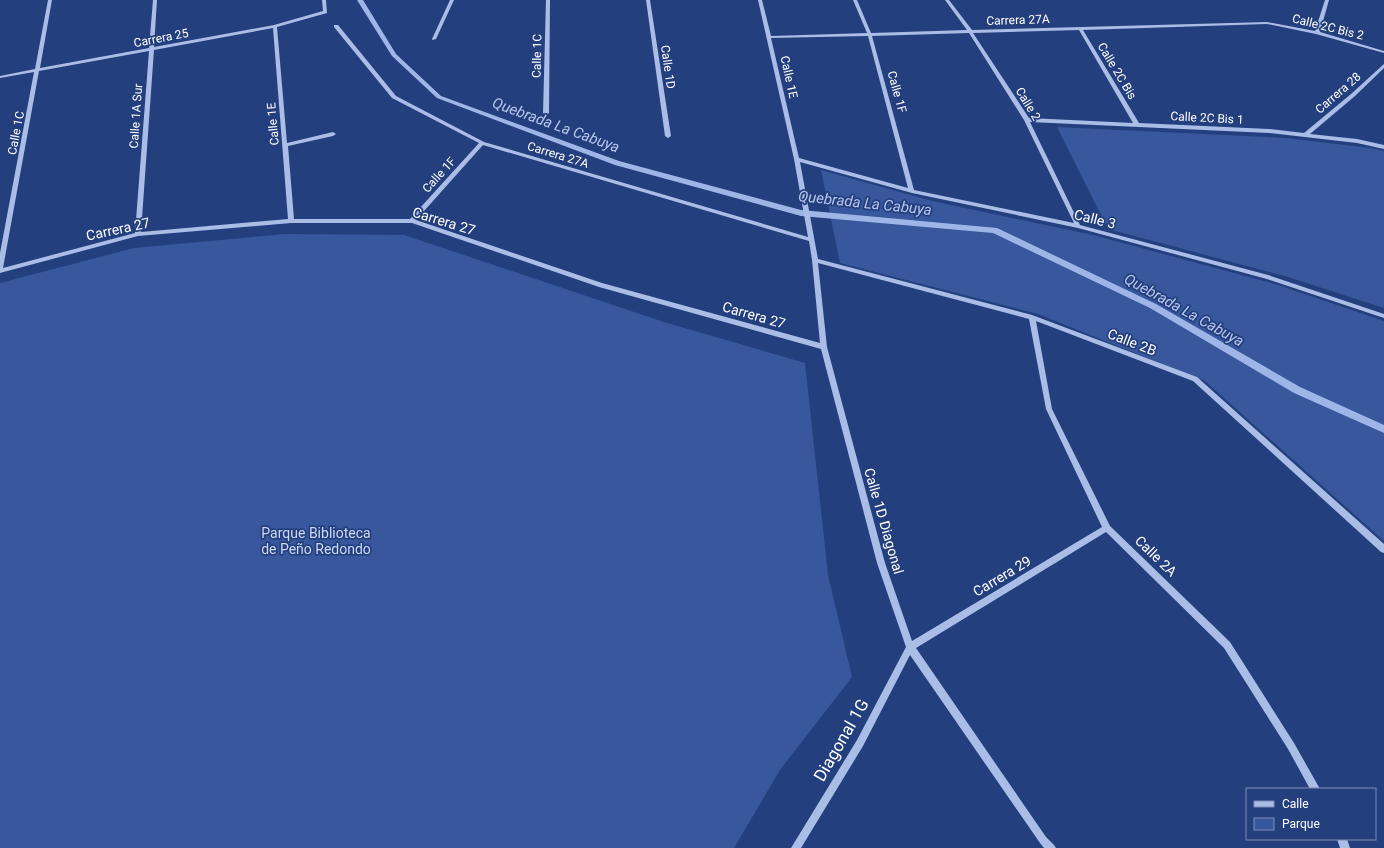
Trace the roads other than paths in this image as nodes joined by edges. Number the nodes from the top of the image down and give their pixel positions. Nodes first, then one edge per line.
1 (50, 0) edge
2 (155, 0) edge
3 (324, 0) edge
4 (452, 0) edge
5 (548, 0) edge
6 (648, 0) edge
7 (760, 0) edge
8 (855, 0) edge
9 (947, 0) edge
10 (1327, 0) edge
11 (1266, 23) joint
12 (275, 26) junction
13 (336, 26) dead end
14 (1080, 28) junction
15 (970, 31) junction
16 (1317, 33) junction
17 (870, 35) junction
18 (770, 38) junction
19 (434, 39) dead end
20 (151, 50) junction
21 (1384, 52) edge
22 (1384, 65) edge
23 (38, 71) junction
24 (0, 77) edge
25 (546, 113) dead end
26 (1028, 120) junction
27 (1138, 125) junction
28 (333, 134) dead end
29 (1305, 135) junction
30 (668, 136) dead end
31 (482, 143) junction
32 (285, 145) junction
33 (1384, 147) edge
34 (797, 159) junction
35 (912, 191) junction
36 (292, 221) junction
37 (412, 221) junction
38 (1078, 226) junction
39 (138, 234) junction
40 (811, 240) junction
41 (815, 260) junction
42 (0, 270) edge
43 (1384, 316) edge
44 (1032, 317) junction
45 (824, 347) junction
46 (1107, 528) junction
47 (1384, 549) edge
48 (910, 647) junction
49 (1314, 788) edge
50 (1043, 844) edge
51 (796, 848) edge
52 (1051, 848) edge

1 - 23 street, Calle 1C
2 - 20 street, Calle 1A Sur
3 - 12 street, Carrera 25
4 - 19 street
5 - 25 street, Calle 1C
6 - 30 street, Calle 1D
7 - 18 street, Calle 1E
8 - 17 street, Calle 1F
9 - 15 street, Calle 2
10 - 16 street
11 - 14 street, Carrera 27A
11 - 16 street, Calle 2C Bis 2
12 - 20 street, Carrera 25
12 - 32 street, Calle 1E
13 - 31 street, Carrera 27A
14 - 15 street, Carrera 27A
14 - 27 street, Calle 2C Bis
15 - 17 street, Carrera 27A
15 - 26 street, Calle 2
16 - 21 street, Calle 2C Bis 2
17 - 18 street, Carrera 27A
17 - 35 street, Calle 1F
18 - 34 street, Calle 1E
20 - 23 street, Carrera 25
20 - 39 street, Calle 1A Sur
22 - 29 street, Carrera 28
23 - 24 street, Carrera 25
23 - 42 street, Calle 1C
26 - 27 street, Calle 2C Bis 1
26 - 38 street, Calle 2
27 - 29 street, Calle 2C Bis 1
28 - 32 street
29 - 33 street, Calle 2C Bis 1
31 - 37 street, Calle 1F
31 - 40 street, Carrera 27A
32 - 36 street, Calle 1E
34 - 35 street, Calle 3
34 - 40 street, Calle 1D Diagonal
35 - 38 street, Calle 3
36 - 37 street, Carrera 27
36 - 39 street, Carrera 27
37 - 45 street, Carrera 27
38 - 43 street, Calle 3
39 - 42 street, Carrera 27
40 - 41 street, Calle 1D Diagonal
41 - 44 street, Calle 2B
41 - 45 street, Calle 1D Diagonal
44 - 46 street, Calle 2A
44 - 47 street, Calle 2B
45 - 48 street, Calle 1D Diagonal
46 - 48 street, Carrera 29
46 - 49 street, Calle 2A
48 - 50 street, Calle 1D Diagonal
48 - 51 street, Diagonal 1G
50 - 52 street, Calle 1D Diagonal

